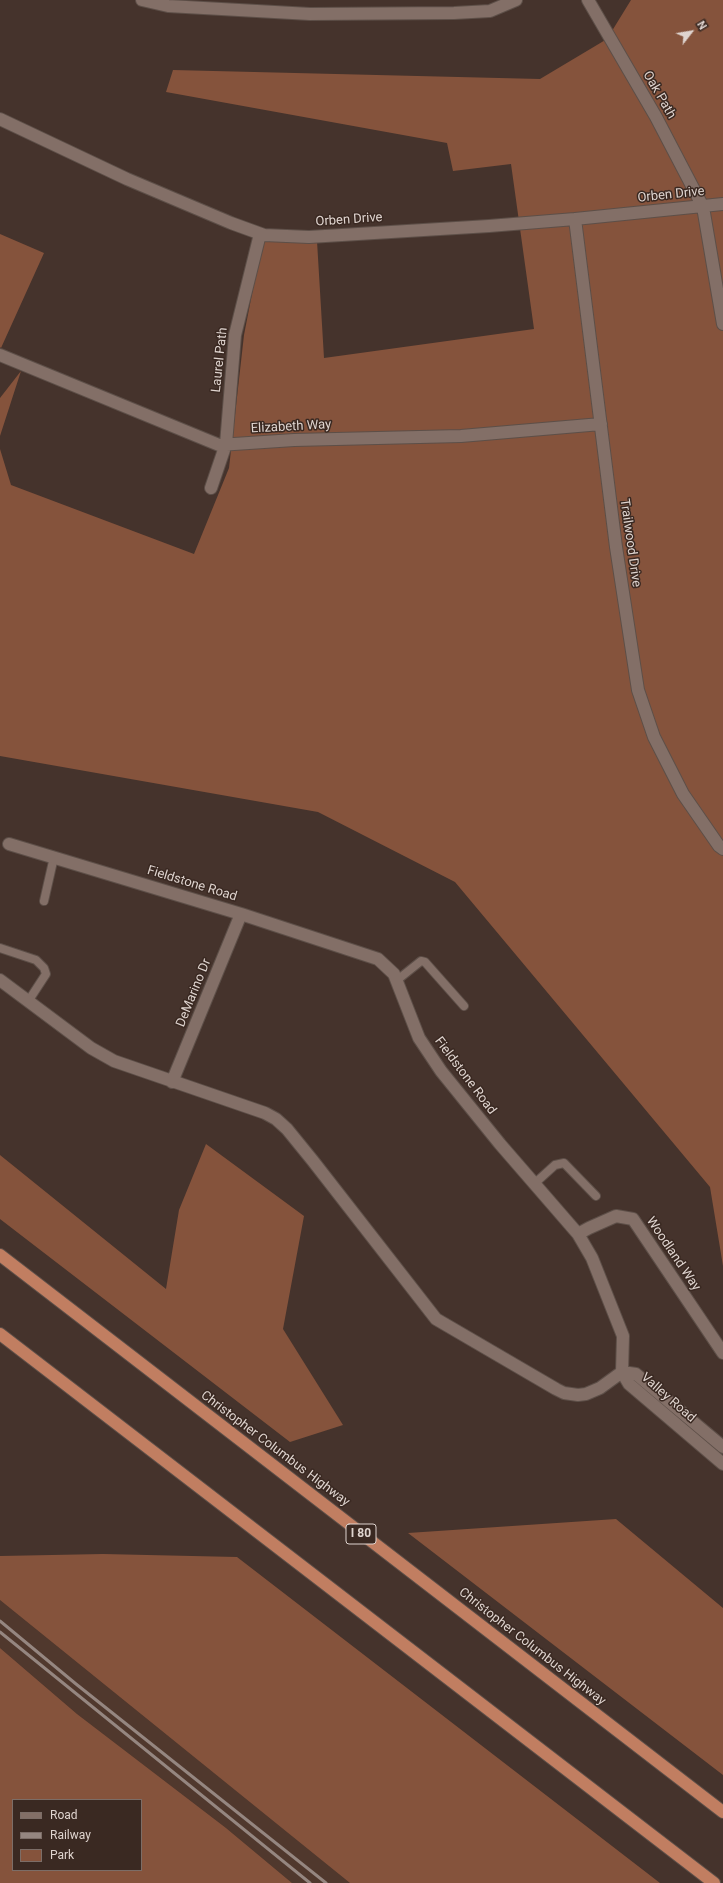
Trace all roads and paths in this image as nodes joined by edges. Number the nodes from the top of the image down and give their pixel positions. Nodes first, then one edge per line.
1 (142, 0) edge
2 (516, 0) edge
3 (588, 0) edge
4 (0, 119) edge
5 (723, 204) edge
6 (703, 207) junction
7 (575, 219) junction
8 (260, 234) junction
9 (723, 324) edge
10 (0, 354) edge
11 (600, 424) junction
12 (226, 444) junction
13 (211, 488) dead end
14 (9, 844) dead end
15 (723, 849) edge
16 (54, 857) junction
17 (44, 901) dead end
18 (241, 914) junction
19 (0, 948) edge
20 (0, 980) edge
21 (396, 981) junction
22 (30, 1000) junction
23 (464, 1006) dead end
24 (172, 1082) junction
25 (534, 1184) junction
26 (596, 1196) dead end
27 (578, 1234) junction
28 (0, 1255) edge
29 (0, 1334) edge
30 (723, 1353) edge
31 (622, 1372) junction
32 (723, 1447) edge
33 (723, 1464) edge
34 (723, 1812) edge
35 (714, 1883) edge

1 - 2 street
3 - 6 street, Oak Path
4 - 8 street, Orben Drive
5 - 6 street, Orben Drive
6 - 7 street, Orben Drive
6 - 9 street, Oak Path
7 - 8 street, Orben Drive
7 - 11 street, Trailwood Drive
8 - 12 street, Laurel Path
10 - 12 street, Elizabeth Way
11 - 12 street, Elizabeth Way
11 - 15 street, Trailwood Drive
12 - 13 street, Laurel Path
14 - 16 street, Fieldstone Road
16 - 17 lane
16 - 18 street, Fieldstone Road
18 - 21 street, Fieldstone Road
18 - 24 street, DeMarino Dr
19 - 22 lane
20 - 22 street
21 - 23 lane
21 - 25 street, Fieldstone Road
22 - 24 street
24 - 31 street
25 - 26 lane
25 - 27 street, Fieldstone Road
27 - 30 street, Woodland Way
27 - 31 street, Fieldstone Road
28 - 34 highway, Christopher Columbus Highway / I 80
29 - 35 highway
31 - 32 street, Valley Road
31 - 33 street, Valley Road

